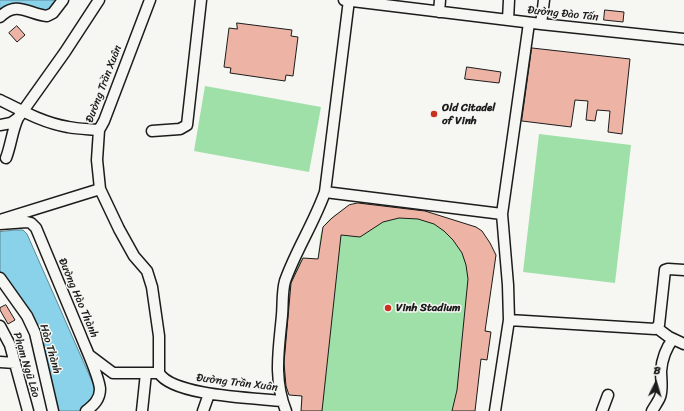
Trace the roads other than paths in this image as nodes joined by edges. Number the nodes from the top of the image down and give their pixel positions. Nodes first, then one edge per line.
1 (63, 0) edge
2 (99, 0) edge
3 (150, 0) edge
4 (201, 0) edge
5 (348, 0) edge
6 (440, 0) edge
7 (509, 0) edge
8 (544, 0) edge
9 (439, 12) junction
10 (0, 17) edge
11 (508, 20) junction
12 (528, 23) junction
13 (541, 24) junction
14 (684, 39) edge
15 (0, 100) edge
16 (20, 115) junction
17 (0, 125) edge
18 (99, 130) junction
19 (152, 131) dead end
20 (6, 158) dead end
21 (100, 189) junction
22 (325, 192) junction
23 (502, 214) junction
24 (0, 220) edge
25 (0, 224) edge
26 (684, 270) edge
27 (0, 278) edge
28 (509, 320) junction
29 (0, 326) edge
30 (657, 328) junction
31 (673, 339) junction
32 (684, 344) edge
33 (89, 355) junction
34 (0, 362) edge
35 (15, 363) junction
36 (146, 373) junction
37 (159, 373) junction
38 (209, 394) junction
39 (608, 395) dead end
40 (282, 401) junction
41 (28, 411) edge
42 (54, 411) edge
43 (86, 411) edge
44 (142, 411) edge
45 (203, 411) edge
46 (286, 411) edge
47 (495, 411) edge
48 (602, 411) edge
49 (652, 411) edge

1 - 10 street
2 - 16 street
3 - 18 street, Đường Trần Xuân
4 - 19 street
5 - 9 street, Đường Đào Tấn
5 - 22 street
6 - 9 street
7 - 11 street
8 - 13 street
9 - 11 street, Đường Đào Tấn
11 - 12 street, Đường Đào Tấn
12 - 13 street, Đường Đào Tấn
12 - 23 street
13 - 14 street, Đường Đào Tấn
15 - 16 street
16 - 17 street
16 - 18 street
16 - 20 street
18 - 21 street, Đường Trần Xuân
21 - 24 street
21 - 37 street, Đường Trần Xuân
22 - 23 street
22 - 40 street
23 - 28 street
25 - 33 street, Đường Hào Thành
26 - 30 street
27 - 42 street, Hào Thành
28 - 30 street
28 - 47 street
29 - 35 street, Phạm Ngũ Lão
30 - 31 street
31 - 32 street
31 - 49 street
33 - 36 street
33 - 43 street, Đường Hào Thành
34 - 35 street
35 - 41 street, Phạm Ngũ Lão
36 - 37 street
36 - 44 street
37 - 38 street, Đường Trần Xuân
38 - 40 street, Đường Trần Xuân
38 - 45 street
39 - 48 street
40 - 46 street

